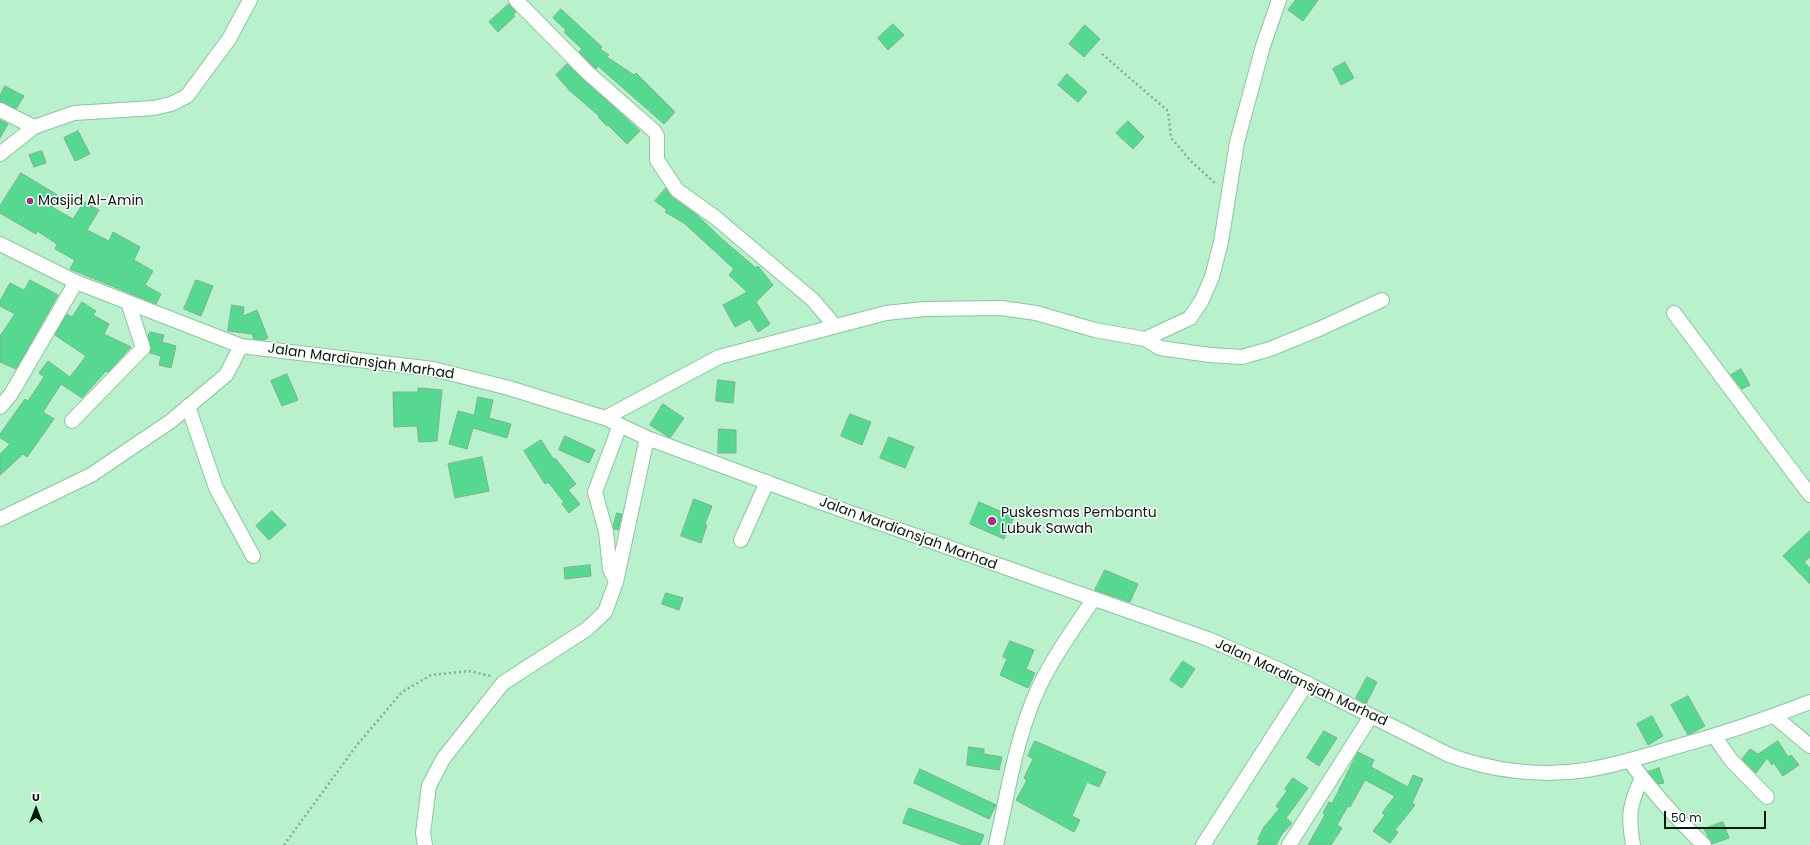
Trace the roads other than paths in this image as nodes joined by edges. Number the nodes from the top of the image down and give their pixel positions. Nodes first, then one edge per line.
1 (250, 0) edge
2 (516, 0) edge
3 (1279, 0) edge
4 (0, 110) edge
5 (34, 127) junction
6 (0, 154) edge
7 (0, 244) edge
8 (76, 282) junction
9 (1382, 300) dead end
10 (128, 302) junction
11 (1674, 313) dead end
12 (835, 326) junction
13 (1145, 339) junction
14 (241, 346) junction
15 (188, 406) junction
16 (0, 407) edge
17 (605, 418) junction
18 (72, 421) dead end
19 (620, 425) junction
20 (648, 438) junction
21 (767, 482) junction
22 (1810, 495) edge
23 (0, 519) edge
24 (741, 540) dead end
25 (253, 556) dead end
26 (616, 582) junction
27 (1093, 600) junction
28 (1307, 683) junction
29 (1810, 702) edge
30 (1371, 716) junction
31 (1774, 716) junction
32 (1714, 736) junction
33 (1810, 746) edge
34 (1629, 760) junction
35 (1642, 778) junction
36 (1767, 797) dead end
37 (425, 845) edge
38 (996, 845) edge
39 (1203, 845) edge
40 (1289, 845) edge
41 (1633, 845) edge
42 (1704, 845) edge

1 - 5 street
2 - 12 street
3 - 13 street
4 - 5 street
5 - 6 street
7 - 8 street, Jalan Mardiansjah Marhad
8 - 10 street, Jalan Mardiansjah Marhad
8 - 16 street
9 - 13 street
10 - 14 street, Jalan Mardiansjah Marhad
10 - 18 street
11 - 22 street
12 - 13 street
12 - 17 street
14 - 15 street
14 - 17 street, Jalan Mardiansjah Marhad
15 - 23 street
15 - 25 street
17 - 19 street, Jalan Mardiansjah Marhad
19 - 20 street, Jalan Mardiansjah Marhad
19 - 26 street
20 - 21 street, Jalan Mardiansjah Marhad
20 - 26 street
21 - 24 street
21 - 27 street, Jalan Mardiansjah Marhad
26 - 37 street
27 - 28 street, Jalan Mardiansjah Marhad
27 - 38 street
28 - 30 street, Jalan Mardiansjah Marhad
28 - 39 street
29 - 31 street, Jalan Mardiansjah Marhad
30 - 34 street, Jalan Mardiansjah Marhad
30 - 40 street
31 - 32 street, Jalan Mardiansjah Marhad
31 - 33 street
32 - 34 street, Jalan Mardiansjah Marhad
32 - 36 street
34 - 35 street
35 - 41 street
35 - 42 street

